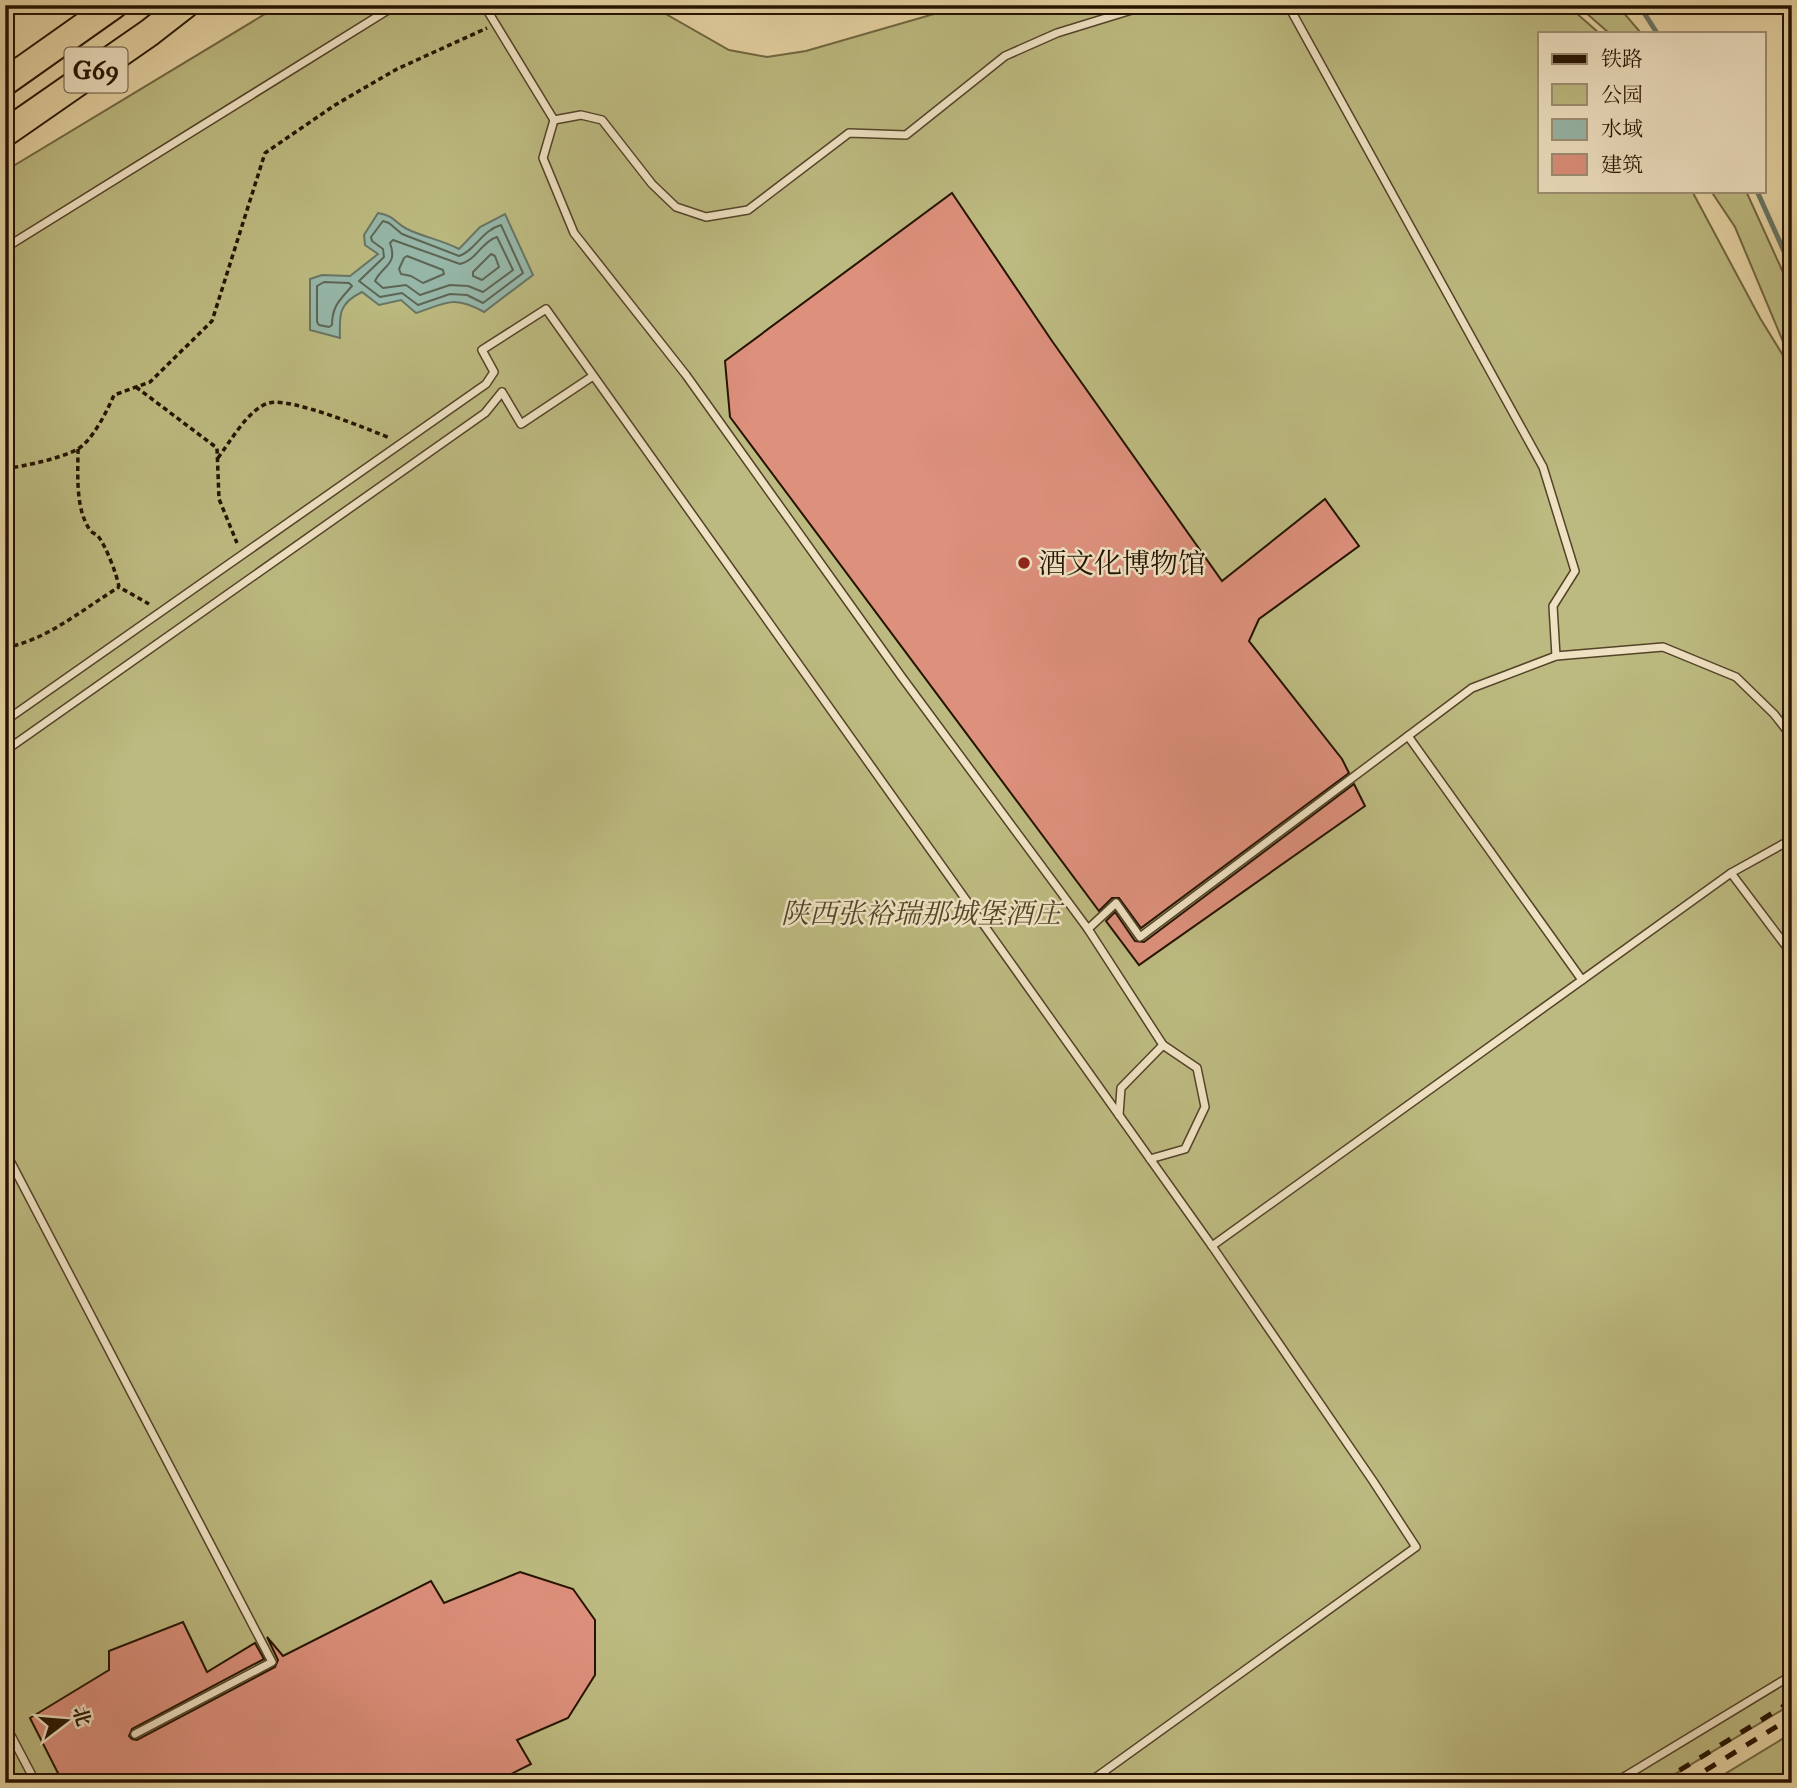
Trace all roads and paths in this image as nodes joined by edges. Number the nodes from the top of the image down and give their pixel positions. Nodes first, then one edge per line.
1 (114, 5) edge
2 (185, 5) edge
3 (396, 5) edge
4 (484, 5) edge
5 (1148, 5) edge
6 (1288, 5) edge
7 (495, 25) junction
8 (5, 82) edge
9 (554, 120) junction
10 (5, 133) edge
11 (5, 248) edge
12 (593, 376) junction
13 (136, 387) junction
14 (402, 443) junction
15 (78, 449) junction
16 (218, 458) junction
17 (5, 469) edge
18 (242, 555) junction
19 (118, 587) junction
20 (162, 611) junction
21 (5, 647) edge
22 (1556, 656) junction
23 (5, 721) edge
24 (1408, 736) junction
25 (1792, 737) edge
26 (5, 751) edge
27 (1792, 839) edge
28 (1731, 873) junction
29 (1088, 929) junction
30 (1792, 954) edge
31 (1582, 980) junction
32 (1163, 1045) junction
33 (1119, 1115) junction
34 (5, 1151) edge
35 (1150, 1159) junction
36 (1212, 1246) junction
37 (1792, 1675) edge
38 (5, 1724) edge
39 (135, 1734) dead end
40 (36, 1783) edge
41 (1088, 1783) edge
42 (1614, 1783) edge

1 - 8 highway, G69
2 - 10 highway, G69
3 - 11 lane
4 - 7 lane
5 - 9 lane
6 - 22 lane
7 - 9 lane
7 - 13 path
9 - 29 lane
12 - 14 lane
12 - 26 lane
12 - 33 lane
13 - 15 path
13 - 16 path
14 - 16 path
14 - 18 lane
15 - 17 path
15 - 19 path
16 - 18 path
18 - 20 lane
19 - 20 path
19 - 21 path
20 - 23 lane
22 - 24 lane
22 - 25 lane
24 - 29 lane
24 - 31 lane
27 - 28 lane
28 - 30 lane
28 - 31 lane
29 - 32 lane
31 - 36 lane
32 - 33 lane
32 - 35 lane
33 - 35 lane
34 - 39 lane
35 - 36 lane
36 - 41 lane
37 - 42 lane
38 - 40 lane

